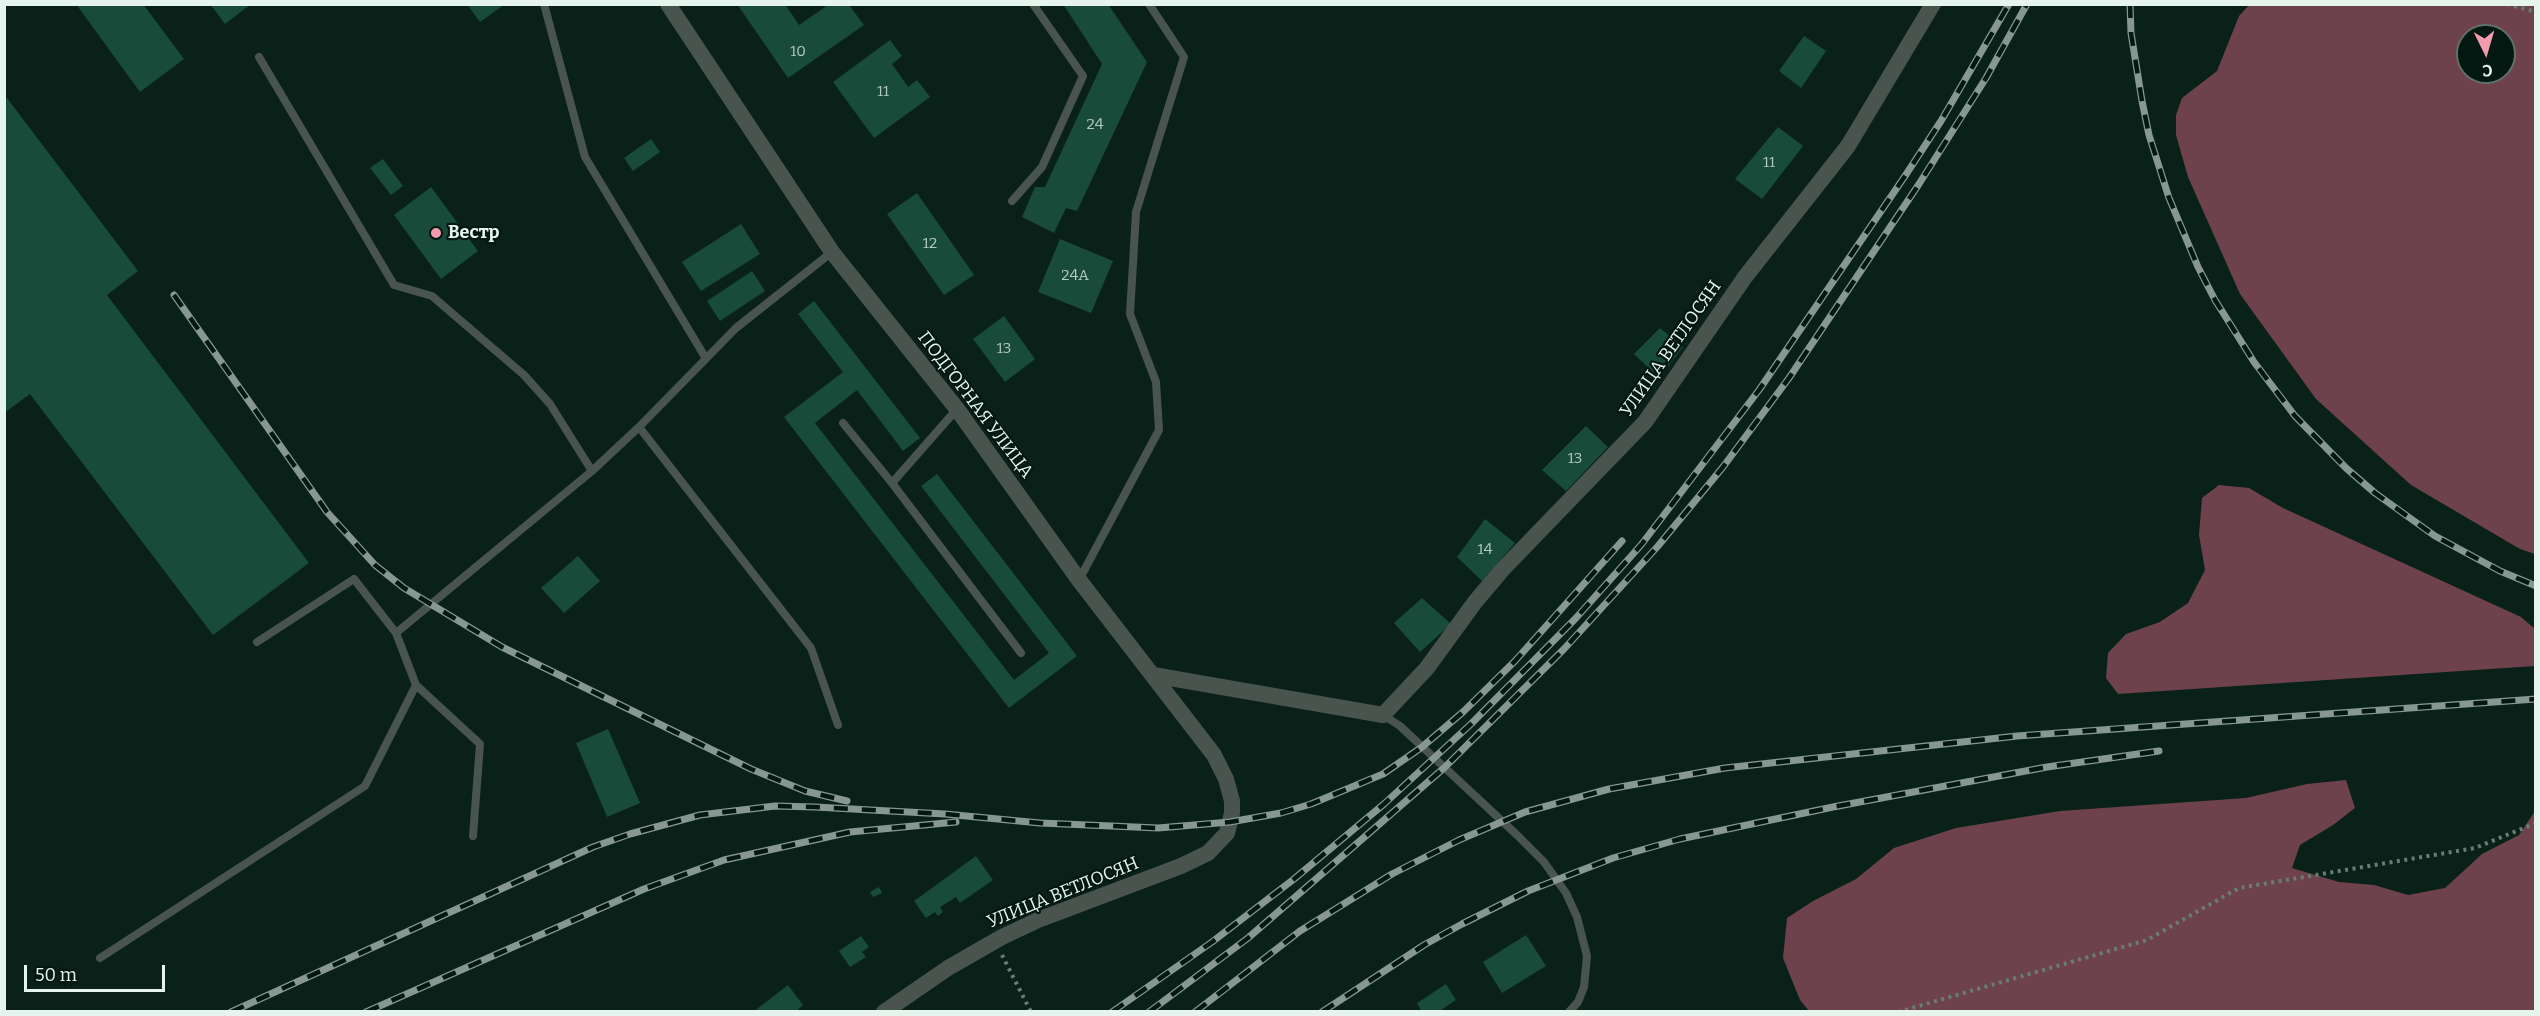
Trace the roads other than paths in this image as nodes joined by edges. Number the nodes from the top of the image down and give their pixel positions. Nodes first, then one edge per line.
1 (544, 4) edge
2 (668, 4) edge
3 (1033, 4) edge
4 (1149, 4) edge
5 (1933, 4) edge
6 (259, 57) dead end
7 (1012, 201) dead end
8 (832, 252) junction
9 (705, 357) junction
10 (957, 409) junction
11 (843, 423) dead end
12 (639, 427) junction
13 (592, 471) junction
14 (892, 483) junction
15 (1079, 580) junction
16 (396, 633) junction
17 (257, 642) dead end
18 (1021, 653) dead end
19 (1153, 675) junction
20 (416, 685) junction
21 (1383, 715) junction
22 (838, 725) dead end
23 (1227, 833) joint
24 (473, 836) dead end
25 (100, 958) dead end
26 (884, 1011) edge
27 (1569, 1011) edge

1 - 9 lane
2 - 8 street, ПОДГОРНАЯ УЛИЦА
3 - 7 lane
4 - 15 lane
5 - 21 street, УЛИЦА ВЕТЛОСЯН
6 - 13 lane
8 - 9 lane
8 - 10 street, ПОДГОРНАЯ УЛИЦА
9 - 12 lane
10 - 14 lane
10 - 15 street, ПОДГОРНАЯ УЛИЦА
11 - 14 lane
12 - 13 lane
12 - 22 lane
13 - 16 lane
14 - 18 lane
15 - 19 street, ПОДГОРНАЯ УЛИЦА
16 - 17 lane
16 - 20 lane
19 - 21 street
19 - 23 street, ПОДГОРНАЯ УЛИЦА
20 - 24 lane
20 - 25 lane
21 - 27 lane
23 - 26 street, УЛИЦА ВЕТЛОСЯН

